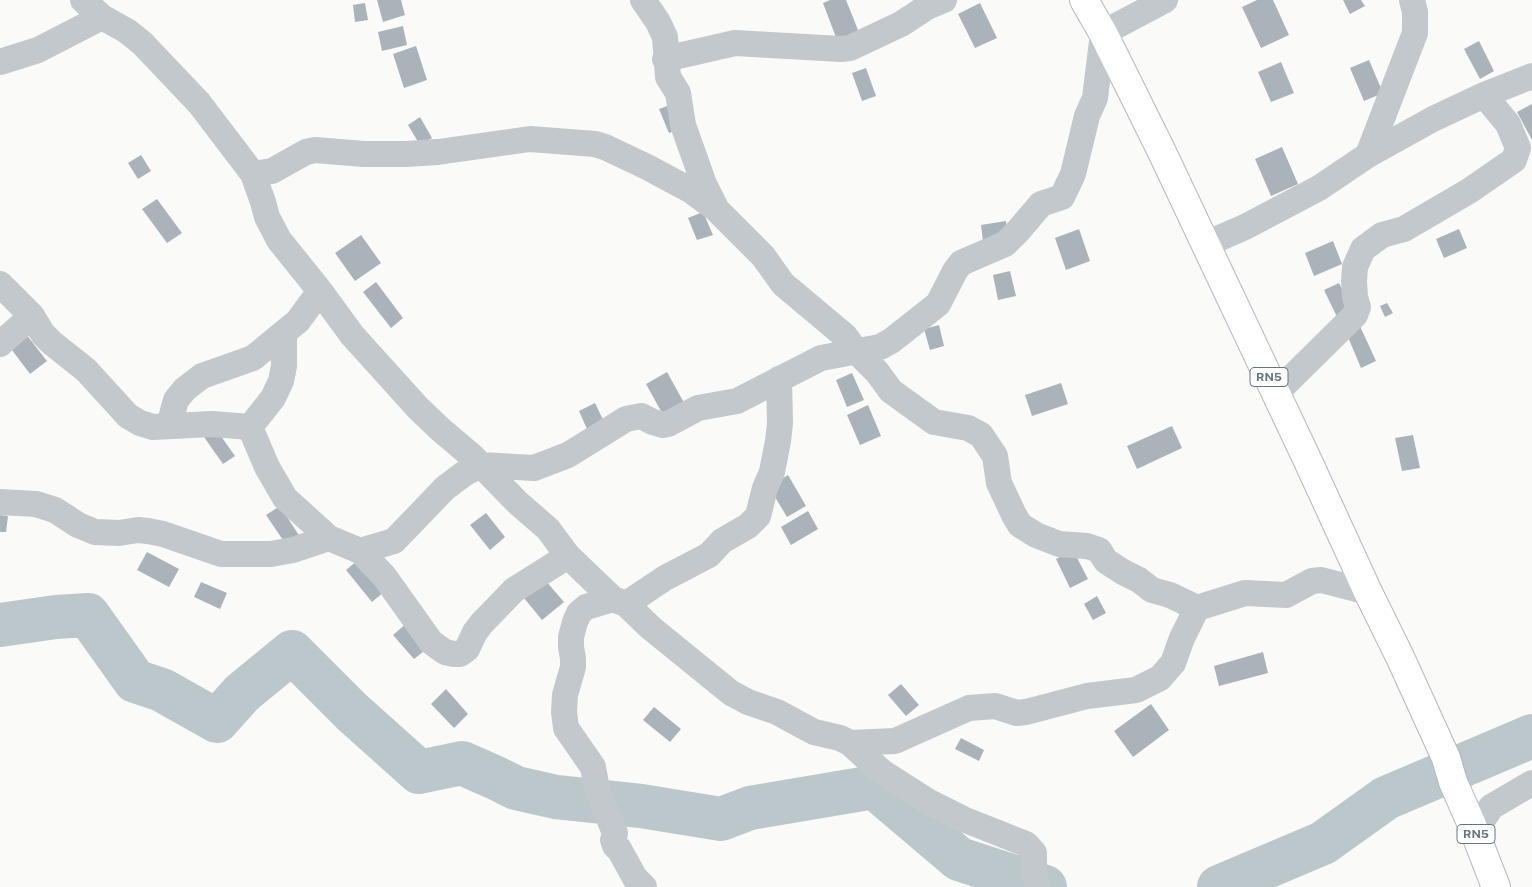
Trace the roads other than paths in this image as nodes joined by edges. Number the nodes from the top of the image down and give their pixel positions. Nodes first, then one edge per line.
1 (643, 0) edge
2 (944, 0) edge
3 (1084, 0) edge
4 (1165, 0) edge
5 (1412, 0) edge
6 (92, 8) edge
7 (1102, 32) junction
8 (665, 59) junction
9 (0, 62) edge
10 (1532, 76) edge
11 (1484, 96) junction
12 (1368, 155) junction
13 (253, 174) junction
14 (716, 209) junction
15 (1206, 244) junction
16 (0, 284) edge
17 (320, 290) junction
18 (32, 316) junction
19 (284, 334) junction
20 (0, 344) edge
21 (856, 350) junction
22 (779, 378) junction
23 (1276, 393) junction
24 (169, 426) junction
25 (250, 427) junction
26 (481, 465) junction
27 (0, 502) edge
28 (329, 538) junction
29 (360, 551) junction
30 (568, 556) junction
31 (1368, 592) junction
32 (619, 602) junction
33 (1198, 608) junction
34 (850, 743) junction
35 (1532, 783) edge
36 (1472, 825) junction
37 (644, 887) edge
38 (1038, 887) edge
39 (1496, 887) edge

1 - 8 street
2 - 8 street
3 - 7 highway, RN5
4 - 7 street
5 - 12 street
6 - 9 street
6 - 13 street
7 - 15 highway, RN5
7 - 21 street
8 - 14 street
10 - 11 street
11 - 12 street
11 - 23 street
12 - 15 street
13 - 14 street
13 - 17 street
14 - 21 street
15 - 23 highway, RN5
16 - 18 street
17 - 19 street
17 - 26 street
18 - 20 street
18 - 24 street
19 - 24 street
19 - 25 street
21 - 22 street
21 - 33 street
22 - 26 street
22 - 32 street
23 - 31 highway, RN5
24 - 25 street
25 - 28 street
26 - 29 street
26 - 30 street
27 - 28 street
28 - 29 street
29 - 30 street
30 - 32 street
31 - 33 street
31 - 36 highway, RN5
32 - 34 street
32 - 37 street
33 - 34 street
34 - 38 street
35 - 36 street
36 - 39 highway, RN5

